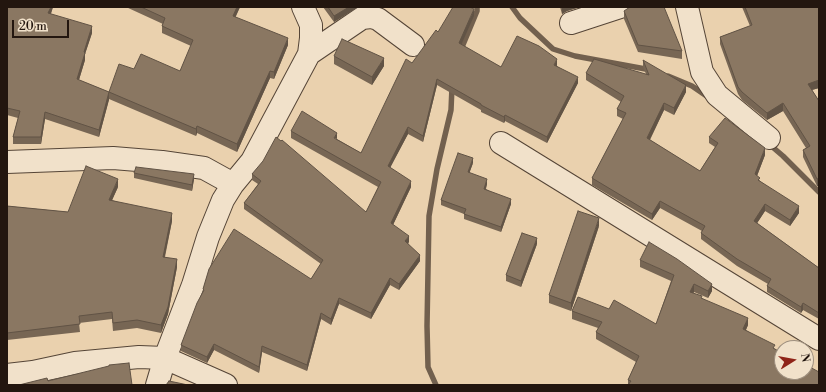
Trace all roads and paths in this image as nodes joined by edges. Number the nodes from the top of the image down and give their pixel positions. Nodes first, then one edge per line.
1 (303, 7) edge
2 (620, 7) edge
3 (687, 7) edge
4 (571, 23) dead end
5 (413, 46) dead end
6 (309, 54) junction
7 (769, 138) dead end
8 (501, 143) dead end
9 (7, 162) edge
10 (233, 184) junction
11 (819, 339) edge
12 (164, 358) junction
13 (7, 375) edge
14 (157, 385) edge
15 (226, 385) edge

1 - 6 street
2 - 4 street
3 - 7 street
5 - 6 street
6 - 10 street
8 - 11 street
9 - 10 street
10 - 12 street
12 - 13 street
12 - 14 street
12 - 15 street

